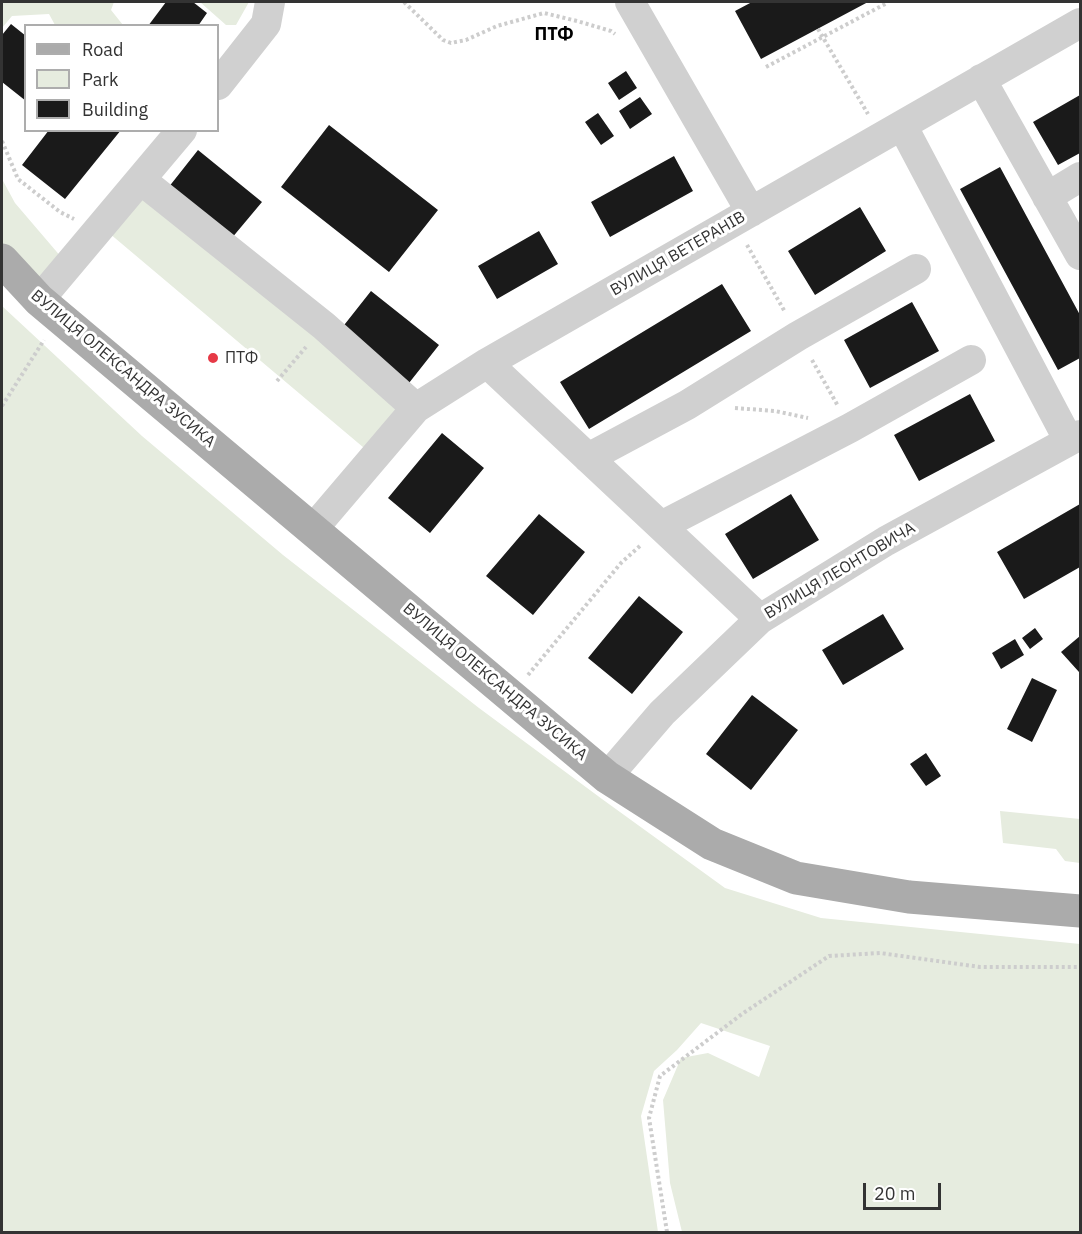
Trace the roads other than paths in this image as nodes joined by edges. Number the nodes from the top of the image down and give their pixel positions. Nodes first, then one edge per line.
1 (270, 2) edge
2 (630, 2) edge
3 (1080, 23) edge
4 (981, 79) junction
5 (219, 84) edge
6 (892, 131) junction
7 (180, 132) edge
8 (1080, 177) edge
9 (141, 180) junction
10 (1047, 197) junction
11 (752, 212) junction
12 (1080, 255) edge
13 (2, 260) edge
14 (916, 269) dead end
15 (49, 308) junction
16 (971, 360) dead end
17 (487, 363) junction
18 (416, 408) junction
19 (1075, 438) edge
20 (588, 458) junction
21 (661, 526) junction
22 (313, 529) junction
23 (760, 620) junction
24 (608, 777) junction
25 (1080, 911) edge

1 - 5 street
2 - 11 street
3 - 4 street, ВУЛИЦЯ ВЕТЕРАНІВ
4 - 6 street, ВУЛИЦЯ ВЕТЕРАНІВ
4 - 10 street
6 - 11 street, ВУЛИЦЯ ВЕТЕРАНІВ
6 - 19 street
7 - 9 street
8 - 10 street
9 - 15 street
9 - 18 street
10 - 12 street
11 - 17 street, ВУЛИЦЯ ВЕТЕРАНІВ
13 - 15 main road, ВУЛИЦЯ ОЛЕКСАНДРА ЗУСИКА
14 - 20 street
15 - 22 main road, ВУЛИЦЯ ОЛЕКСАНДРА ЗУСИКА
16 - 21 street
17 - 18 street, ВУЛИЦЯ ВЕТЕРАНІВ
17 - 20 street
18 - 22 street, ВУЛИЦЯ ВЕТЕРАНІВ
19 - 23 street, ВУЛИЦЯ ЛЕОНТОВИЧА
20 - 21 street
21 - 23 street
22 - 24 main road, ВУЛИЦЯ ОЛЕКСАНДРА ЗУСИКА
23 - 24 street, ВУЛИЦЯ ЛЕОНТОВИЧА
24 - 25 main road, ВУЛИЦЯ ОЛЕКСАНДРА ЗУСИКА

